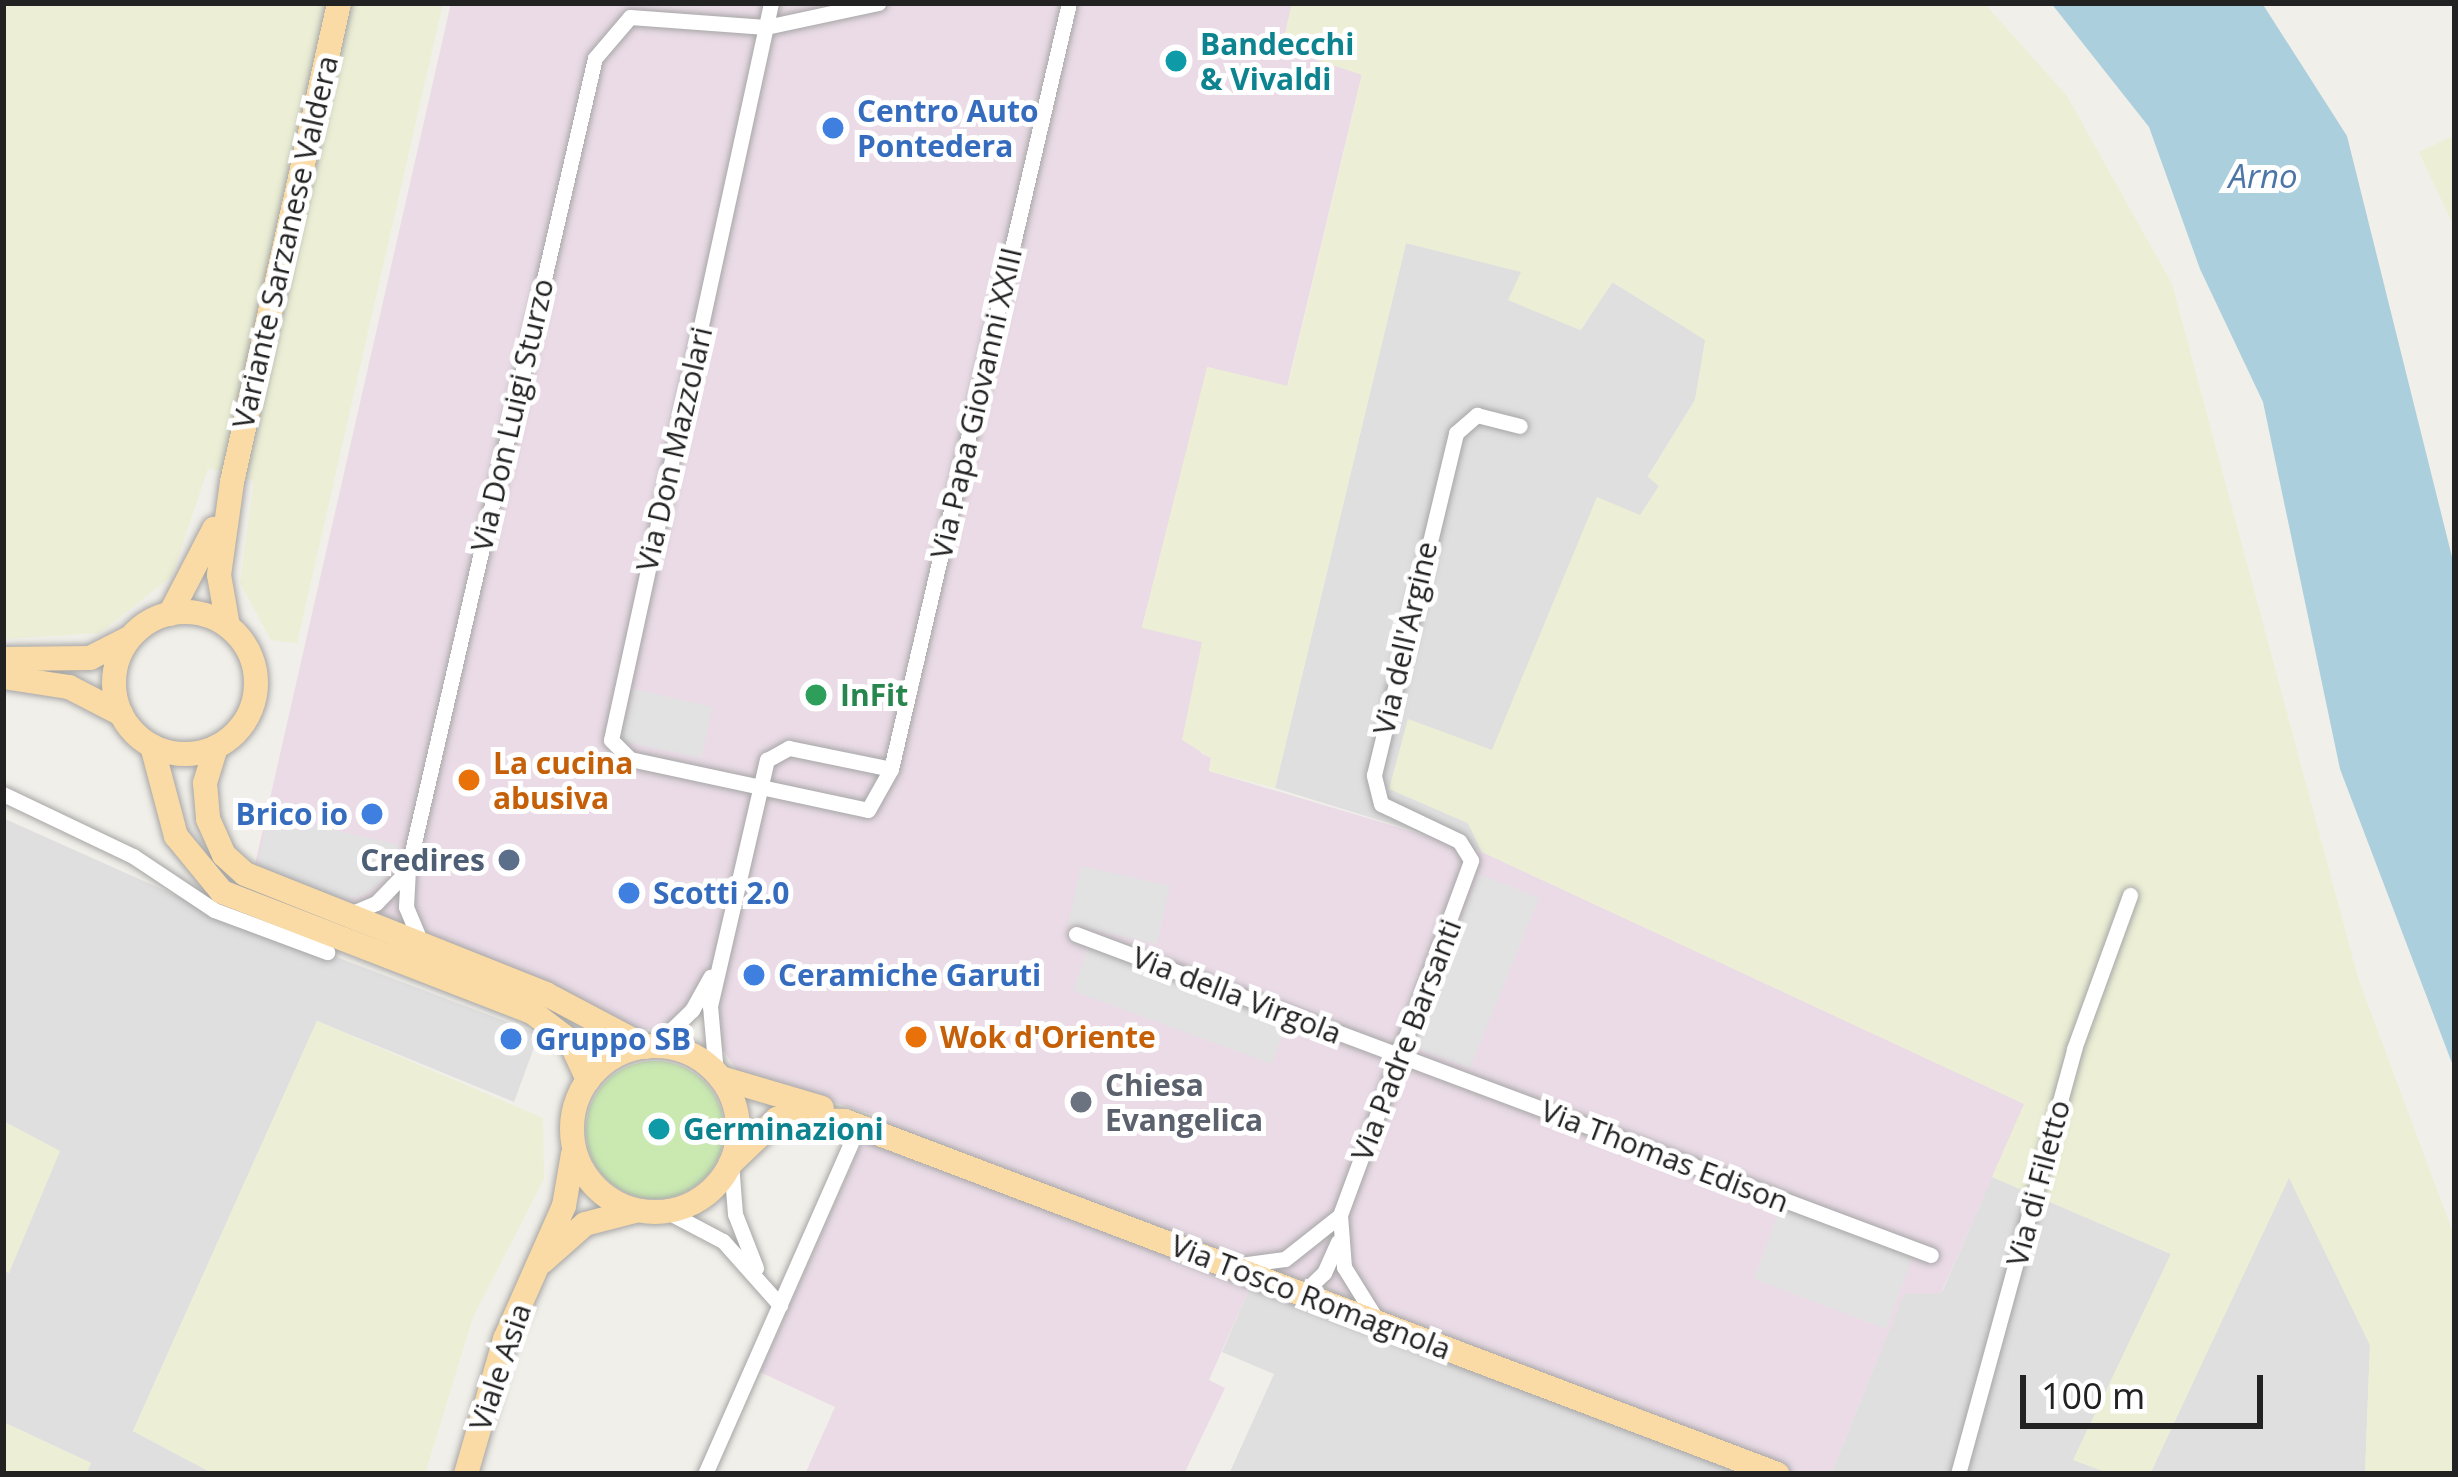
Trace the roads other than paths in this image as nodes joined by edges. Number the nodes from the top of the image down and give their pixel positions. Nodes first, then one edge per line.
1 (339, 3) edge
2 (771, 3) edge
3 (878, 3) edge
4 (1069, 3) edge
5 (766, 27) junction
6 (1520, 426) dead end
7 (232, 482) junction
8 (170, 614) junction
9 (228, 626) junction
10 (134, 634) junction
11 (3, 658) edge
12 (3, 677) edge
13 (121, 714) junction
14 (152, 746) junction
15 (216, 747) junction
16 (891, 769) junction
17 (759, 784) junction
18 (3, 794) edge
19 (1471, 863) joint
20 (408, 869) junction
21 (2130, 895) dead end
22 (343, 917) junction
23 (1076, 934) dead end
24 (423, 947) junction
25 (327, 952) dead end
26 (719, 958) junction
27 (651, 1046) junction
28 (1399, 1056) junction
29 (719, 1075) junction
30 (588, 1080) junction
31 (848, 1132) junction
32 (573, 1143) junction
33 (731, 1163) junction
34 (638, 1210) junction
35 (666, 1211) junction
36 (1340, 1215) junction
37 (1338, 1241) junction
38 (1306, 1247) junction
39 (1931, 1255) dead end
40 (1225, 1263) junction
41 (541, 1264) junction
42 (759, 1276) junction
43 (1303, 1293) junction
44 (780, 1305) junction
45 (1382, 1323) junction
46 (1765, 1472) edge
47 (466, 1474) edge
48 (706, 1474) edge
49 (1958, 1474) edge

1 - 7 main road, Variante Sarzanese Valdera
2 - 5 street, Via Don Mazzolari
3 - 5 street
4 - 16 street, Via Papa Giovanni XXIII
5 - 17 street, Via Don Mazzolari
5 - 20 street, Via Don Luigi Sturzo
6 - 19 street, Via dell'Argine
7 - 8 main road
7 - 9 main road
8 - 9 main road
8 - 10 main road
9 - 15 main road
10 - 11 main road
10 - 13 main road
12 - 13 main road
13 - 14 main road
14 - 15 main road
14 - 30 main road
15 - 22 main road
16 - 17 street
16 - 17 street, Via Don Mazzolari
17 - 26 street
18 - 25 street
19 - 28 street, Via Padre Barsanti
20 - 22 street
20 - 24 street, Via Don Luigi Sturzo
21 - 49 street, Via di Filetto
22 - 24 main road
23 - 28 street, Via della Virgola
24 - 27 main road
26 - 27 street
26 - 29 street
27 - 29 main road
27 - 30 main road
28 - 36 street, Via Padre Barsanti
28 - 39 street, Via Thomas Edison
29 - 31 main road, Via Tosco Romagnola
29 - 33 main road
30 - 32 main road
31 - 33 main road, Via Tosco Romagnola
31 - 40 main road, Via Tosco Romagnola
31 - 44 street
32 - 34 main road
32 - 41 main road, Viale Asia
33 - 35 main road
33 - 42 street
34 - 35 main road
34 - 41 main road
35 - 42 street
36 - 37 street, Via Padre Barsanti
36 - 38 street, Via Padre Barsanti
37 - 43 street, Via Padre Barsanti
37 - 45 street, Via Padre Barsanti
38 - 40 street, Via Padre Barsanti
38 - 43 street
40 - 43 main road, Via Tosco Romagnola
41 - 47 main road, Viale Asia
42 - 44 street
43 - 45 main road, Via Tosco Romagnola
44 - 48 street
45 - 46 main road, Via Tosco Romagnola

